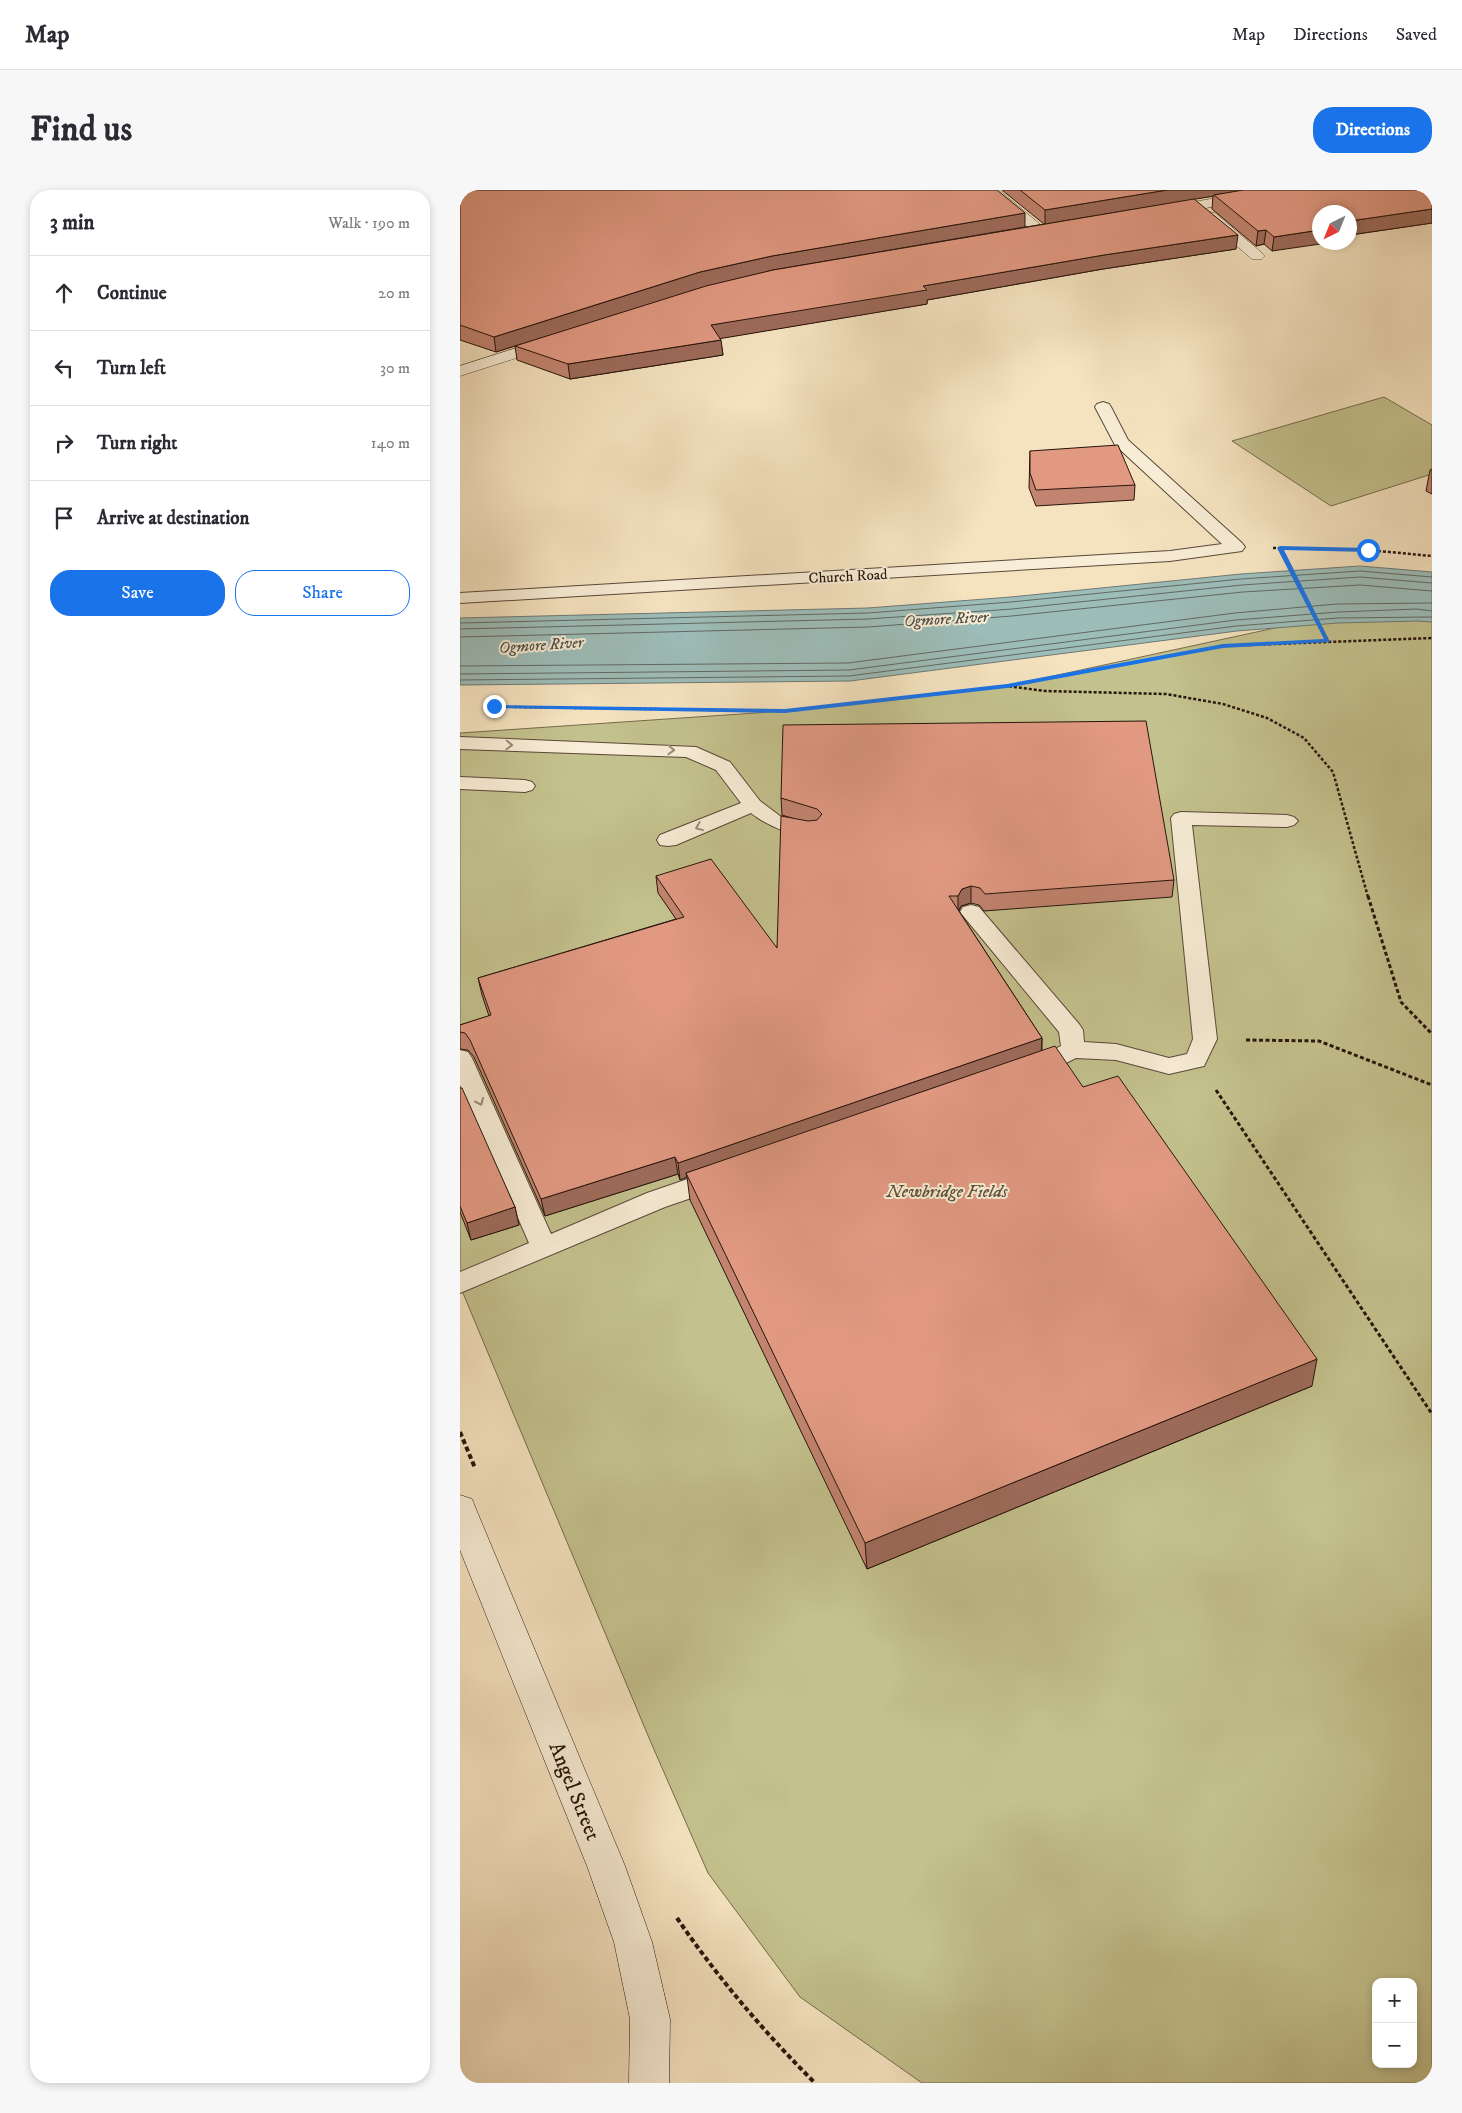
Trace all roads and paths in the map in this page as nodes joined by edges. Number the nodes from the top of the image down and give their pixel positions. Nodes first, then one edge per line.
1 (990, 190) edge
2 (1289, 190) edge
3 (1196, 205) junction
4 (1148, 214) edge
5 (1022, 234) edge
6 (1256, 256) edge
7 (562, 338) edge
8 (460, 371) edge
9 (1103, 407) dead end
10 (1236, 547) junction
11 (1280, 548) junction
12 (1432, 556) edge
13 (460, 598) edge
14 (1432, 638) edge
15 (1328, 641) junction
16 (1007, 686) junction
17 (513, 707) dead end
18 (460, 743) edge
19 (460, 783) edge
20 (526, 786) dead end
21 (753, 805) junction
22 (1287, 821) dead end
23 (810, 831) edge
24 (668, 840) dead end
25 (971, 912) edge
26 (1432, 1034) edge
27 (1205, 1039) junction
28 (1074, 1050) junction
29 (460, 1058) edge
30 (1196, 1060) junction
31 (1009, 1078) edge
32 (1432, 1085) edge
33 (740, 1171) edge
34 (544, 1247) junction
35 (460, 1283) edge
36 (1432, 1414) edge
37 (460, 1509) edge
38 (649, 2083) edge

1 - 5 street
2 - 3 street
3 - 4 street
3 - 6 street
7 - 8 street
9 - 10 lane
10 - 11 path
10 - 13 lane, Church Road
11 - 12 path
11 - 15 path
14 - 15 path
15 - 16 path
16 - 17 path
16 - 26 path
18 -> 21 lane
19 - 20 lane
21 - 23 lane
21 -> 24 lane
22 - 27 lane
25 - 28 lane
27 - 30 lane
27 - 32 path
28 - 30 lane
28 - 31 lane
29 -> 34 lane
30 - 36 path
33 - 34 lane
34 - 35 lane
37 - 38 street, Angel Street

